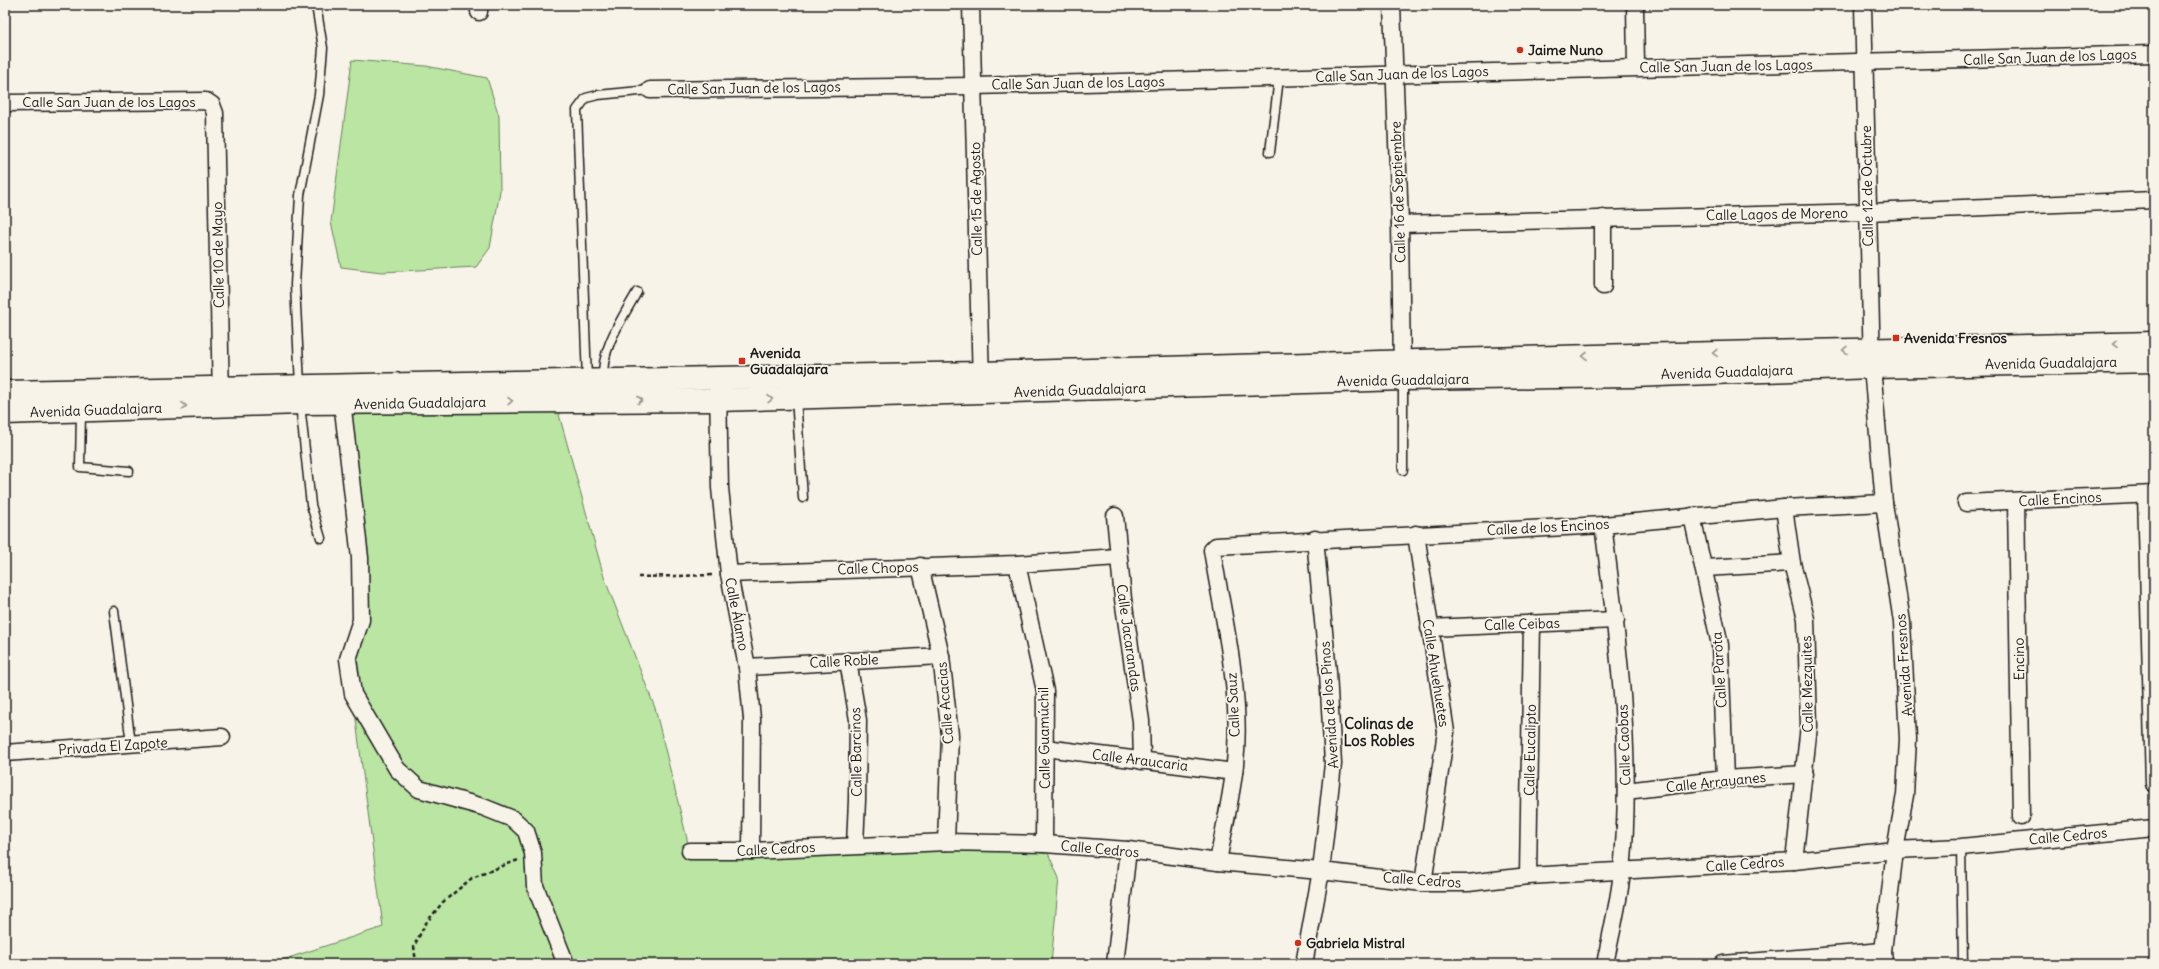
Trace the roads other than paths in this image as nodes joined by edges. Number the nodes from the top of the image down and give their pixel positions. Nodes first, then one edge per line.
1 (316, 5) edge
2 (971, 5) edge
3 (1392, 5) edge
4 (1635, 5) edge
5 (1863, 5) edge
6 (2154, 54) edge
7 (1864, 63) junction
8 (1636, 67) junction
9 (1395, 75) junction
10 (1279, 78) junction
11 (974, 86) junction
12 (650, 90) joint
13 (5, 103) edge
14 (212, 106) joint
15 (1270, 152) dead end
16 (2154, 200) edge
17 (1868, 212) junction
18 (1603, 218) junction
19 (1400, 224) junction
20 (1603, 286) dead end
21 (637, 292) dead end
22 (2154, 343) edge
23 (1872, 358) junction
24 (2154, 361) edge
25 (1402, 371) junction
26 (846, 375) junction
27 (717, 377) junction
28 (595, 381) junction
29 (981, 383) junction
30 (796, 387) junction
31 (5, 392) edge
32 (300, 394) junction
33 (341, 395) junction
34 (221, 396) junction
35 (846, 397) junction
36 (81, 400) junction
37 (718, 400) junction
38 (5, 413) edge
39 (1403, 470) dead end
40 (129, 471) dead end
41 (2150, 495) edge
42 (803, 498) dead end
43 (2016, 501) junction
44 (1884, 503) junction
45 (1966, 503) dead end
46 (1784, 508) junction
47 (1115, 516) dead end
48 (1692, 516) junction
49 (1603, 525) junction
50 (1416, 534) junction
51 (321, 538) dead end
52 (1315, 540) junction
53 (1214, 548) joint
54 (1118, 557) junction
55 (1792, 563) junction
56 (1017, 564) junction
57 (920, 566) junction
58 (1704, 568) junction
59 (729, 574) junction
60 (114, 611) dead end
61 (1616, 620) junction
62 (1532, 623) junction
63 (1429, 628) junction
64 (941, 656) junction
65 (848, 661) junction
66 (747, 667) junction
67 (222, 737) dead end
68 (131, 744) junction
69 (1045, 748) junction
70 (5, 753) edge
71 (1142, 761) junction
72 (1234, 772) junction
73 (1805, 774) junction
74 (1725, 779) junction
75 (2154, 784) edge
76 (1626, 791) junction
77 (2021, 817) dead end
78 (2154, 828) edge
79 (946, 842) junction
80 (1044, 844) junction
81 (855, 845) junction
82 (1960, 847) junction
83 (1128, 850) junction
84 (1895, 850) junction
85 (690, 851) dead end
86 (751, 851) junction
87 (1794, 861) junction
88 (1218, 862) junction
89 (1321, 871) junction
90 (1622, 872) junction
91 (1528, 876) junction
92 (1423, 883) junction
93 (1884, 958) edge
94 (1778, 962) edge
95 (566, 964) edge
96 (1115, 964) edge
97 (1304, 964) edge
98 (1606, 964) edge
99 (1723, 964) edge
100 (1963, 964) edge

1 - 32 lane
2 - 11 street, Calle 15 de Agosto
3 - 9 street, Calle 16 de Septiembre
4 - 8 street
5 - 7 street, Calle 12 de Octubre
6 - 7 street, Calle San Juan de los Lagos
7 - 8 street, Calle San Juan de los Lagos
7 - 17 street, Calle 12 de Octubre
8 - 9 street, Calle San Juan de los Lagos
9 - 10 street, Calle San Juan de los Lagos
9 - 19 street, Calle 16 de Septiembre
10 - 11 street, Calle San Juan de los Lagos
10 - 15 lane
11 - 12 street, Calle San Juan de los Lagos
11 - 29 street, Calle 15 de Agosto
12 - 28 lane
13 - 14 street, Calle San Juan de los Lagos
14 - 34 street, Calle 10 de Mayo
16 - 17 street, Calle Lagos de Moreno
17 - 18 street, Calle Lagos de Moreno
17 - 23 street, Calle 12 de Octubre
18 - 19 street, Calle Lagos de Moreno
18 - 20 street
19 - 25 street, Calle 16 de Septiembre
21 - 28 lane
22 -> 23 street, Avenida Guadalajara
23 - 24 street, Avenida Guadalajara
23 - 25 street, Avenida Guadalajara
23 - 44 street, Avenida Fresnos
25 - 29 street, Avenida Guadalajara
25 - 39 lane
26 - 29 street, Avenida Guadalajara
26 - 30 street, Avenida Guadalajara
26 - 35 street
27 - 28 street, Avenida Guadalajara
27 - 30 street, Avenida Guadalajara
27 - 37 street, Calle Álamo
28 - 33 street, Avenida Guadalajara
29 - 35 street, Avenida Guadalajara
30 - 35 street, Avenida Guadalajara
37 -> 30 street, Avenida Guadalajara
30 - 42 lane
31 - 36 street, Avenida Guadalajara
32 - 33 street, Avenida Guadalajara
32 - 34 street, Avenida Guadalajara
32 - 51 lane
33 -> 37 street, Avenida Guadalajara
33 - 95 street
34 - 36 street, Avenida Guadalajara
36 - 38 street, Avenida Guadalajara
36 - 40 lane
37 - 59 street, Calle Álamo
41 - 43 street, Calle Encinos
41 - 75 street
43 - 45 street, Calle Encinos
43 - 77 street, Encino
44 - 46 street, Calle de los Encinos
44 - 84 street, Avenida Fresnos
46 - 48 street, Calle de los Encinos
46 - 55 street, Calle Mezquites
47 - 54 street, Calle Jacarandas
48 - 49 street, Calle de los Encinos
48 - 58 street, Calle Parota
49 - 50 street, Calle de los Encinos
49 - 61 street, Calle Caobas
50 - 52 street, Calle de los Encinos
50 - 63 street, Calle Ahuehuetes
52 - 53 street, Calle de los Encinos
52 - 89 street, Avenida de los Pinos
53 - 72 street, Calle Sauz
54 - 56 street, Calle Chopos
54 - 71 street, Calle Jacarandas
55 - 58 street
55 - 73 street, Calle Mezquites
56 - 57 street, Calle Chopos
56 - 69 street, Calle Guamúchil
57 - 59 street, Calle Chopos
57 - 64 street, Calle Acacias
58 - 74 street, Calle Parota
59 - 66 street, Calle Álamo
60 - 68 lane
61 - 62 street, Calle Ceibas
61 - 76 street, Calle Caobas
62 - 63 street, Calle Ceibas
62 - 91 street, Calle Eucalipto
63 - 92 street, Calle Ahuehuetes
64 - 65 street, Calle Roble
64 - 79 street, Calle Acacias
65 - 66 street, Calle Roble
65 - 81 street, Calle Barcinos
66 - 86 street, Calle Álamo
67 - 68 street, Privada El Zapote
68 - 70 street, Privada El Zapote
69 - 71 street, Calle Araucaria
69 - 80 street, Calle Guamúchil
71 - 72 street, Calle Araucaria
72 - 88 street, Calle Sauz
73 - 74 street, Calle Arrayanes
73 - 87 street, Calle Mezquites
74 - 76 street, Calle Arrayanes
76 - 90 street, Calle Caobas
78 - 82 street, Calle Cedros
79 - 80 street, Calle Cedros
79 - 81 street, Calle Cedros
80 - 83 street, Calle Cedros
81 - 86 street, Calle Cedros
82 - 84 street, Calle Cedros
82 - 100 lane
83 - 88 street, Calle Cedros
83 - 96 street
84 - 87 street, Calle Cedros
84 - 93 street, Avenida Fresnos
85 - 86 street, Calle Cedros
87 - 90 street, Calle Cedros
88 - 89 street, Calle Cedros
89 - 92 street, Calle Cedros
89 - 97 street, Avenida de los Pinos
90 - 91 street, Calle Cedros
90 - 98 street, Calle Caobas
91 - 92 street, Calle Cedros
93 - 94 street
94 - 99 street

